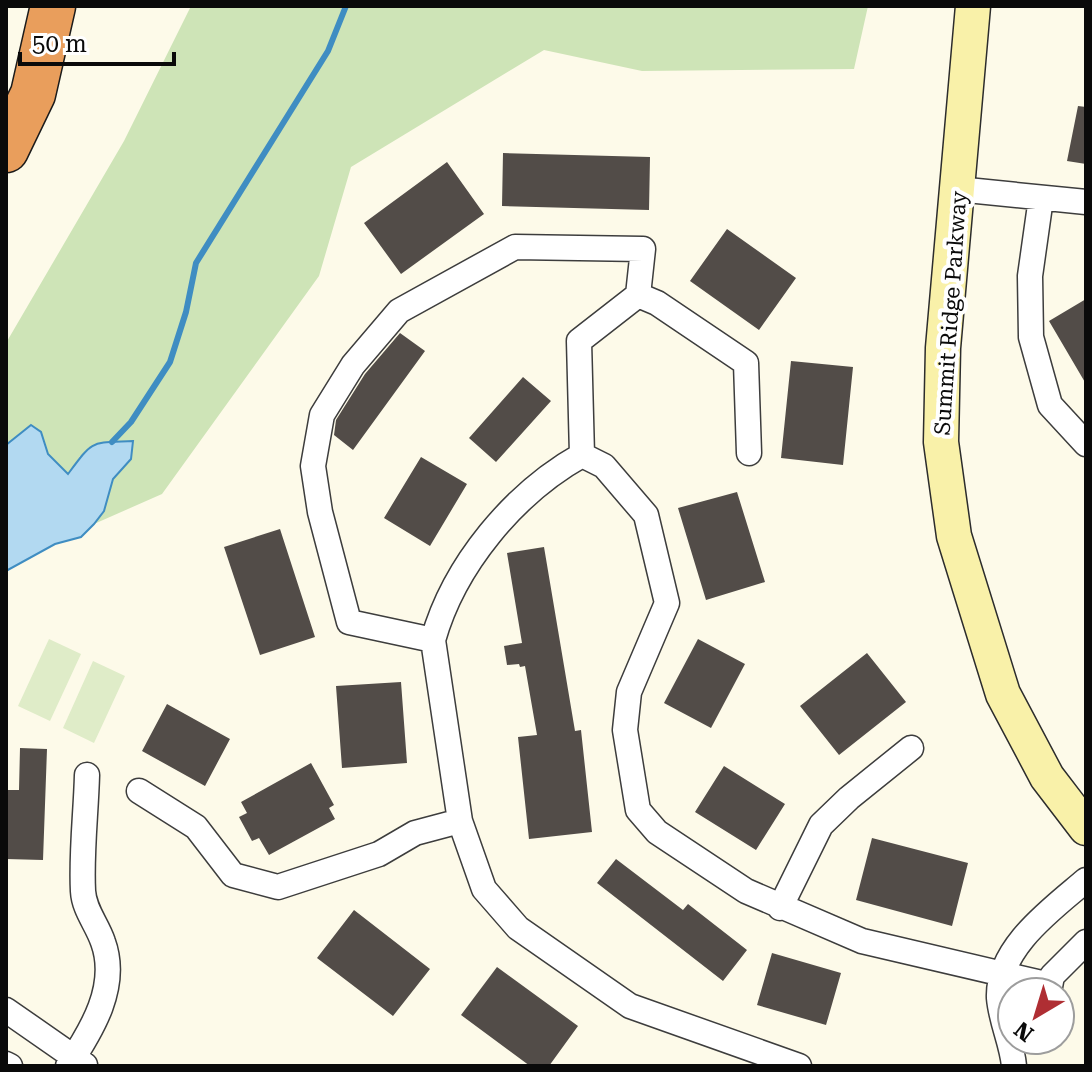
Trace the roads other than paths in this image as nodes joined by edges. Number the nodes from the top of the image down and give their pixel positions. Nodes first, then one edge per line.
1 (53, 6) edge
2 (973, 6) edge
3 (6, 150) edge
4 (957, 189) junction
5 (1041, 198) junction
6 (1086, 202) edge
7 (638, 295) junction
8 (1086, 444) edge
9 (749, 453) dead end
10 (582, 455) junction
11 (433, 640) junction
12 (911, 748) dead end
13 (87, 775) dead end
14 (139, 791) dead end
15 (460, 821) junction
16 (1086, 828) edge
17 (1086, 880) edge
18 (780, 908) junction
19 (1086, 942) edge
20 (1004, 972) junction
21 (1003, 976) edge
22 (1016, 976) edge
23 (1052, 976) edge
24 (6, 1010) edge
25 (76, 1063) edge
26 (799, 1066) edge

1 - 3 highway
2 - 4 street, Summit Ridge Parkway
4 - 5 street
4 - 16 street, Summit Ridge Parkway
5 - 6 street
5 - 8 street
7 - 9 street
7 - 10 street
7 - 11 street
10 - 11 street
10 - 18 street
11 - 15 street
12 - 18 street
13 - 25 street
14 - 15 street
15 - 26 street
17 - 20 street
18 - 20 street
19 - 23 street
20 - 21 street
20 - 22 street
24 - 25 street

